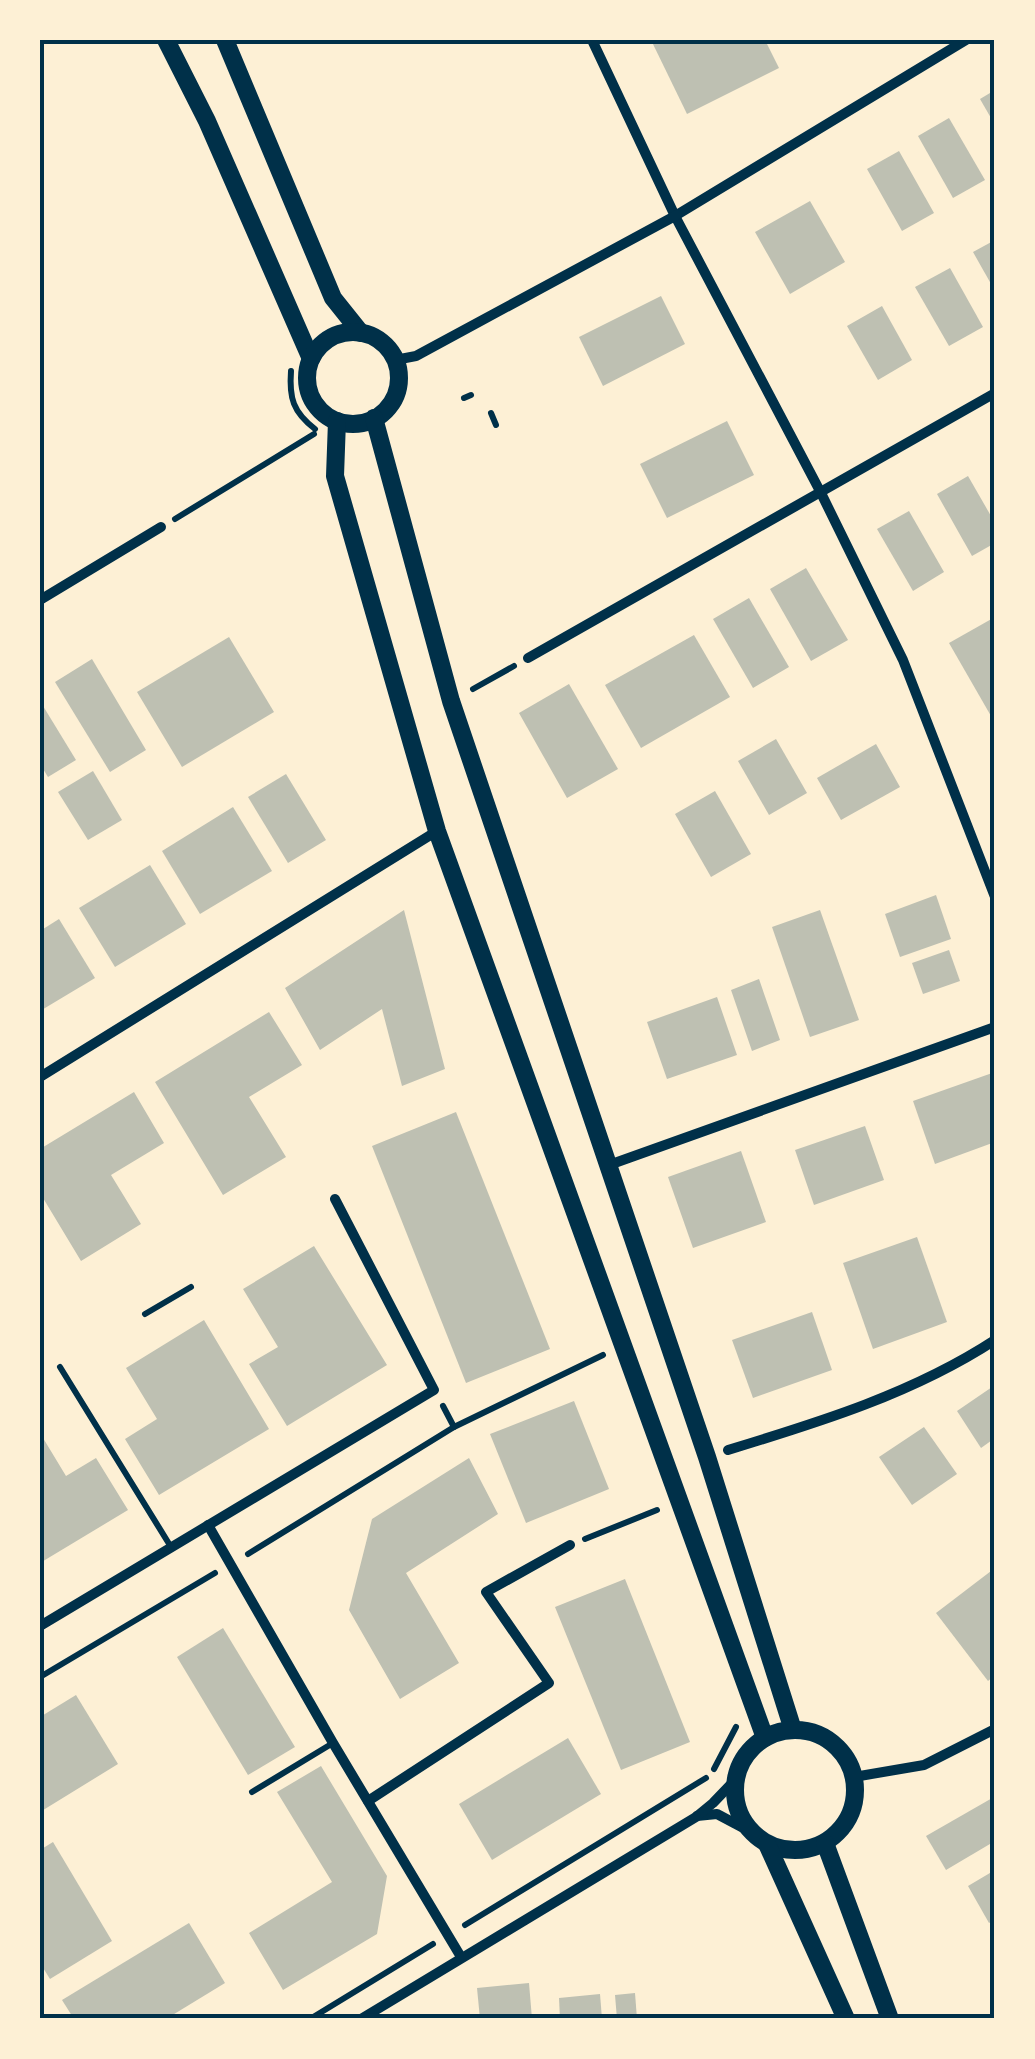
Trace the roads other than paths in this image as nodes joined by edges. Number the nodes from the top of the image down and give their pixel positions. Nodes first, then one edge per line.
1 (166, 40) edge
2 (225, 40) edge
3 (592, 40) edge
4 (966, 40) edge
5 (675, 216) junction
6 (361, 333) junction
7 (311, 359) junction
8 (395, 360) junction
9 (995, 393) edge
10 (374, 418) junction
11 (337, 421) junction
12 (821, 493) junction
13 (161, 527) road end
14 (40, 600) edge
15 (528, 658) road end
16 (437, 831) junction
17 (995, 898) edge
18 (995, 1027) edge
19 (40, 1077) edge
20 (609, 1165) junction
21 (336, 1199) dead end
22 (995, 1340) edge
23 (60, 1366) dead end
24 (728, 1450) dead end
25 (208, 1525) junction
26 (570, 1545) road end
27 (171, 1547) junction
28 (40, 1626) edge
29 (995, 1729) edge
30 (793, 1730) junction
31 (765, 1738) junction
32 (332, 1743) junction
33 (854, 1777) junction
34 (736, 1778) junction
35 (252, 1792) dead end
36 (368, 1801) junction
37 (696, 1816) junction
38 (750, 1832) junction
39 (824, 1843) junction
40 (767, 1844) junction
41 (461, 1956) junction
42 (361, 2019) edge
43 (846, 2019) edge
44 (890, 2019) edge

1 - 7 street
2 - 6 street
3 - 5 street
4 - 5 street
5 - 8 street
5 - 12 street
6 - 7 street
6 - 8 street
7 - 11 street
8 - 10 street
9 - 12 street
10 - 11 street
10 - 20 street
11 - 16 street
12 - 15 street
12 - 17 street
13 - 14 street
16 - 19 street
16 - 31 street
18 - 20 street
20 - 30 street
21 - 25 street
22 - 24 street
23 - 27 lane
25 - 27 street
25 - 32 street
26 - 36 street
27 - 28 street
29 - 33 street
30 - 31 street
30 - 33 street
31 - 34 street
32 - 35 lane
32 - 36 street
33 - 39 street
34 - 37 street
34 - 38 street
36 - 41 street
37 - 38 street
37 - 41 street
38 - 40 street
39 - 40 street
39 - 44 street
40 - 43 street
41 - 42 street

